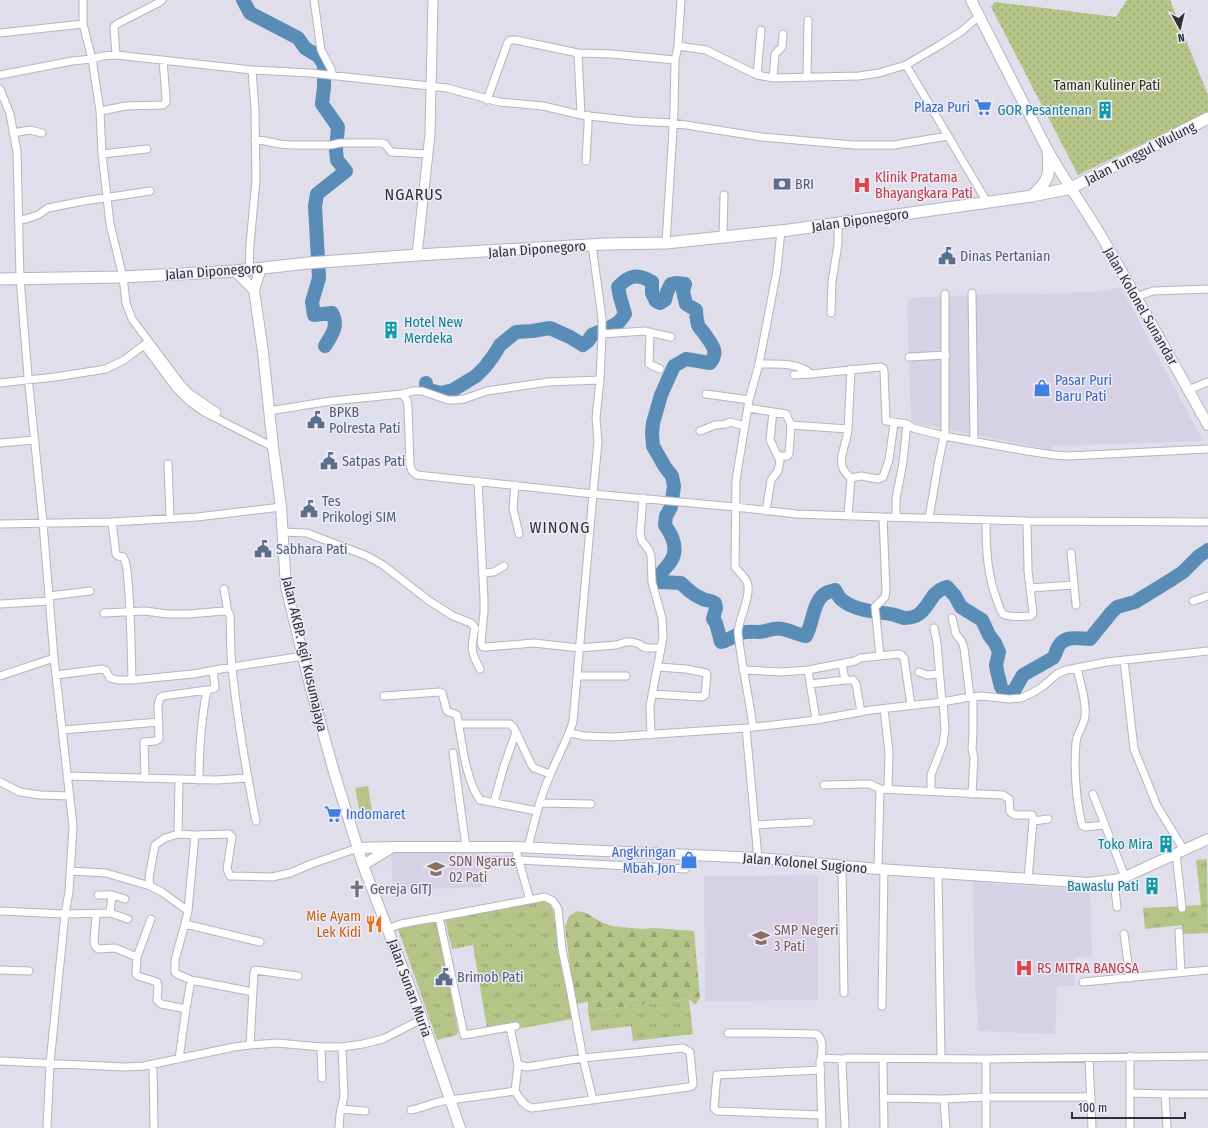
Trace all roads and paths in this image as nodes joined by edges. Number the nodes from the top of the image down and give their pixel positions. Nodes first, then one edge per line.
1 (83, 0) edge
2 (162, 0) edge
3 (314, 0) edge
4 (433, 0) edge
5 (681, 0) edge
6 (971, 0) edge
7 (979, 16) junction
8 (808, 20) dead end
9 (83, 24) junction
10 (760, 30) dead end
11 (0, 33) edge
12 (783, 34) dead end
13 (678, 46) junction
14 (578, 53) junction
15 (116, 55) junction
16 (92, 59) junction
17 (163, 60) junction
18 (675, 60) junction
19 (906, 65) junction
20 (252, 70) junction
21 (0, 75) edge
22 (757, 75) junction
23 (330, 76) junction
24 (807, 77) junction
25 (773, 78) junction
26 (431, 86) junction
27 (0, 89) edge
28 (487, 100) junction
29 (100, 111) junction
30 (584, 115) junction
31 (1208, 118) edge
32 (673, 123) junction
33 (13, 133) junction
34 (42, 133) dead end
35 (948, 136) junction
36 (255, 139) junction
37 (147, 149) dead end
38 (1048, 151) junction
39 (102, 154) junction
40 (428, 154) junction
41 (586, 161) dead end
42 (1071, 188) junction
43 (150, 191) dead end
44 (724, 196) dead end
45 (1032, 196) junction
46 (107, 197) junction
47 (987, 202) junction
48 (19, 220) junction
49 (838, 223) junction
50 (781, 231) junction
51 (723, 237) junction
52 (666, 243) junction
53 (592, 245) junction
54 (417, 255) junction
55 (261, 268) junction
56 (249, 269) junction
57 (235, 271) junction
58 (123, 277) junction
59 (20, 278) junction
60 (0, 279) edge
61 (1208, 289) edge
62 (254, 290) junction
63 (972, 293) dead end
64 (945, 294) dead end
65 (1136, 297) junction
66 (831, 313) dead end
67 (650, 332) junction
68 (602, 334) junction
69 (671, 337) dead end
70 (147, 343) junction
71 (946, 355) junction
72 (909, 357) dead end
73 (759, 364) junction
74 (660, 369) dead end
75 (851, 369) junction
76 (811, 374) junction
77 (794, 375) dead end
78 (28, 380) junction
79 (600, 380) junction
80 (1208, 382) edge
81 (0, 383) edge
82 (1188, 390) junction
83 (402, 394) junction
84 (706, 394) dead end
85 (749, 400) junction
86 (748, 408) junction
87 (269, 411) junction
88 (773, 412) junction
89 (894, 423) junction
90 (907, 424) junction
91 (791, 425) junction
92 (1208, 425) edge
93 (744, 426) junction
94 (848, 428) junction
95 (700, 431) dead end
96 (944, 434) junction
97 (974, 438) dead end
98 (35, 440) junction
99 (0, 443) edge
100 (273, 447) junction
101 (1208, 449) edge
102 (778, 456) junction
103 (168, 464) dead end
104 (851, 478) junction
105 (478, 481) junction
106 (515, 485) junction
107 (593, 494) junction
108 (643, 498) junction
109 (281, 507) junction
110 (735, 507) junction
111 (766, 511) junction
112 (848, 516) junction
113 (170, 518) junction
114 (883, 518) junction
115 (896, 518) junction
116 (929, 518) junction
117 (986, 520) junction
118 (1027, 521) junction
119 (112, 522) junction
120 (1208, 522) edge
121 (43, 523) junction
122 (0, 524) edge
123 (283, 532) junction
124 (519, 534) dead end
125 (1071, 553) dead end
126 (504, 566) dead end
127 (482, 573) junction
128 (1073, 586) junction
129 (1030, 588) junction
130 (224, 589) dead end
131 (90, 591) dead end
132 (1208, 596) edge
133 (50, 599) junction
134 (1193, 601) dead end
135 (0, 604) edge
136 (1076, 605) dead end
137 (130, 611) junction
138 (228, 612) junction
139 (104, 613) dead end
140 (952, 618) dead end
141 (934, 628) dead end
142 (580, 648) junction
143 (661, 648) junction
144 (1208, 651) edge
145 (303, 656) junction
146 (880, 656) junction
147 (54, 658) junction
148 (1124, 660) junction
149 (842, 664) junction
150 (232, 667) junction
151 (658, 667) junction
152 (1077, 668) junction
153 (213, 670) junction
154 (480, 670) dead end
155 (743, 670) junction
156 (808, 670) junction
157 (919, 672) dead end
158 (940, 674) junction
159 (56, 675) junction
160 (0, 676) edge
161 (577, 676) junction
162 (626, 676) dead end
163 (132, 680) junction
164 (844, 680) junction
165 (810, 684) junction
166 (207, 690) junction
167 (652, 694) junction
168 (384, 696) dead end
169 (972, 697) junction
170 (943, 701) junction
171 (911, 705) junction
172 (884, 709) junction
173 (861, 712) junction
174 (816, 720) junction
175 (159, 722) junction
176 (459, 724) junction
177 (750, 728) junction
178 (63, 730) junction
179 (516, 732) junction
180 (569, 733) junction
181 (651, 734) junction
182 (453, 753) dead end
183 (550, 774) junction
184 (67, 776) junction
185 (145, 778) junction
186 (248, 778) junction
187 (179, 779) junction
188 (199, 780) junction
189 (0, 782) edge
190 (824, 785) dead end
191 (888, 788) junction
192 (880, 789) junction
193 (931, 791) junction
194 (972, 794) junction
195 (1093, 794) dead end
196 (70, 796) junction
197 (494, 802) junction
198 (540, 803) junction
199 (591, 804) dead end
200 (537, 811) junction
201 (1048, 819) dead end
202 (256, 821) dead end
203 (1033, 821) junction
204 (810, 822) dead end
205 (755, 825) junction
206 (1104, 825) junction
207 (178, 834) junction
208 (195, 835) junction
209 (1208, 839) edge
210 (393, 846) junction
211 (515, 847) junction
212 (358, 848) junction
213 (466, 848) junction
214 (528, 848) junction
215 (1180, 852) junction
216 (758, 858) junction
217 (519, 860) junction
218 (481, 861) dead end
219 (364, 865) junction
220 (842, 866) junction
221 (686, 869) dead end
222 (881, 869) junction
223 (70, 871) junction
224 (938, 873) junction
225 (1124, 877) junction
226 (1028, 880) junction
227 (1114, 880) junction
228 (150, 886) junction
229 (98, 895) dead end
230 (112, 895) junction
231 (125, 900) dead end
232 (530, 900) junction
233 (1117, 907) dead end
234 (1182, 908) dead end
235 (0, 911) edge
236 (188, 911) junction
237 (110, 913) junction
238 (65, 914) junction
239 (96, 914) junction
240 (439, 917) junction
241 (128, 919) dead end
242 (151, 920) dead end
243 (185, 924) junction
244 (388, 929) junction
245 (1179, 932) dead end
246 (1124, 934) dead end
247 (260, 942) dead end
248 (138, 956) junction
249 (0, 970) edge
250 (1208, 970) edge
251 (29, 971) dead end
252 (1181, 972) junction
253 (298, 976) dead end
254 (1130, 978) junction
255 (191, 980) junction
256 (1083, 982) dead end
257 (253, 992) junction
258 (844, 993) dead end
259 (882, 1006) dead end
260 (186, 1009) junction
261 (422, 1019) junction
262 (728, 1033) dead end
263 (250, 1045) junction
264 (322, 1047) junction
265 (342, 1047) junction
266 (1130, 1056) junction
267 (1208, 1056) edge
268 (583, 1058) junction
269 (822, 1058) junction
270 (940, 1058) junction
271 (1089, 1058) junction
272 (179, 1059) junction
273 (843, 1059) junction
274 (883, 1059) junction
275 (986, 1059) junction
276 (0, 1061) edge
277 (50, 1063) junction
278 (153, 1064) junction
279 (518, 1065) junction
280 (821, 1070) junction
281 (322, 1078) dead end
282 (515, 1091) junction
283 (1130, 1093) junction
284 (1165, 1094) junction
285 (1208, 1094) edge
286 (986, 1097) junction
287 (1091, 1097) junction
288 (884, 1098) junction
289 (944, 1098) junction
290 (450, 1100) junction
291 (593, 1100) junction
292 (341, 1109) junction
293 (411, 1110) dead end
294 (365, 1111) dead end
295 (821, 1115) junction
296 (47, 1128) edge
297 (154, 1128) edge
298 (339, 1128) edge
299 (460, 1128) edge
300 (822, 1128) edge
301 (844, 1128) edge
302 (884, 1128) edge
303 (946, 1128) edge
304 (986, 1128) edge
305 (1092, 1128) edge
306 (1130, 1128) edge
307 (1167, 1128) edge

1 - 9 street
2 - 15 street
3 - 23 street
4 - 26 street
5 - 13 street
6 - 7 main road, Jalan Kolonel Sunandar
7 - 19 street
7 - 38 main road, Jalan Kolonel Sunandar
8 - 24 street
9 - 11 street
9 - 16 street
10 - 22 street
12 - 25 street
13 - 18 street
13 - 22 street
14 - 18 street
14 - 28 street
14 - 30 street
15 - 16 street
15 - 17 street
16 - 21 street
16 - 29 street
17 - 20 street
17 - 29 street
18 - 32 street
19 - 24 street
19 - 35 street
20 - 23 street
20 - 36 street
22 - 25 street
23 - 26 street
24 - 25 street
26 - 28 street
26 - 40 street
27 - 33 street
28 - 30 street
29 - 39 street
30 - 32 street
30 - 41 street
31 - 42 main road, Jalan Tunggul Wulung
32 - 35 street
32 - 52 street
33 - 34 street
33 - 48 street
35 - 47 street
36 - 40 street
36 - 56 street
37 - 39 street
38 - 42 main road, Jalan Kolonel Sunandar
38 - 45 main road
39 - 46 street
40 - 54 street
42 - 45 main road, Jalan Diponegoro
42 - 65 main road, Jalan Kolonel Sunandar
43 - 46 street
44 - 51 street
45 - 47 main road, Jalan Diponegoro
46 - 48 street
46 - 58 street
47 - 49 main road, Jalan Diponegoro
48 - 59 street
49 - 50 main road, Jalan Diponegoro
49 - 66 street
50 - 51 main road, Jalan Diponegoro
50 - 73 street
51 - 52 main road, Jalan Diponegoro
52 - 53 main road, Jalan Diponegoro
53 - 54 main road, Jalan Diponegoro
53 - 68 street
54 - 55 main road, Jalan Diponegoro
55 - 56 main road, Jalan Diponegoro
55 - 62 main road, Jalan AKBP. Agil Kusumajaya
56 - 57 main road, Jalan Diponegoro
57 - 58 main road, Jalan Diponegoro
57 - 62 main road
58 - 59 main road, Jalan Diponegoro
58 - 70 street
59 - 60 main road, Jalan Diponegoro
59 - 78 street
61 - 65 street
62 - 87 main road, Jalan AKBP. Agil Kusumajaya
63 - 97 street
64 - 71 street
65 - 82 main road, Jalan Kolonel Sunandar
67 - 68 street
67 - 69 street
67 - 74 street
68 - 79 street
70 - 78 street
70 - 100 street
71 - 72 street
71 - 96 street
73 - 76 street
73 - 85 street
75 - 76 street
75 - 89 street
75 - 94 street
76 - 77 street
78 - 81 street
78 - 98 street
79 - 83 street
79 - 107 street
80 - 82 street
82 - 92 main road, Jalan Kolonel Sunandar
83 - 87 street
83 - 105 street
84 - 85 street
85 - 86 street
86 - 88 street
86 - 93 street
87 - 100 main road, Jalan AKBP. Agil Kusumajaya
88 - 91 street
88 - 102 street
89 - 90 street
89 - 104 street
90 - 96 street
90 - 115 street
91 - 94 street
91 - 102 street
93 - 95 street
93 - 110 street
94 - 104 street
96 - 101 street
96 - 116 street
98 - 99 street
98 - 121 street
100 - 109 main road, Jalan AKBP. Agil Kusumajaya
102 - 111 street
103 - 113 street
104 - 112 street
105 - 106 street
105 - 127 street
106 - 107 street
106 - 124 street
107 - 108 street
107 - 142 street
108 - 110 street
108 - 143 street
109 - 113 street
109 - 123 main road, Jalan AKBP. Agil Kusumajaya
110 - 111 street
110 - 155 street
111 - 112 street
112 - 114 street
113 - 119 street
114 - 115 street
114 - 146 street
115 - 116 street
116 - 117 street
117 - 118 street
117 - 129 street
118 - 120 street
118 - 129 street
119 - 121 street
119 - 137 street
121 - 122 street
121 - 133 street
123 - 145 main road, Jalan AKBP. Agil Kusumajaya
123 - 154 street
125 - 128 street
126 - 127 street
127 - 142 street
128 - 129 street
128 - 136 street
130 - 138 street
131 - 133 street
132 - 134 street
133 - 135 street
133 - 147 street
137 - 138 street
137 - 139 street
137 - 163 street
138 - 150 street
140 - 169 street
141 - 158 street
142 - 143 street
142 - 161 street
143 - 151 street
144 - 148 street
145 - 150 street
145 - 212 main road, Jalan AKBP. Agil Kusumajaya
146 - 149 street
146 - 171 street
147 - 159 street
147 - 160 street
148 - 152 street
148 - 215 street
149 - 156 street
149 - 164 street
150 - 153 street
150 - 186 street
151 - 167 street
151 - 167 street
152 - 169 street
152 - 206 street
153 - 163 street
153 - 166 street
155 - 156 street
155 - 177 street
156 - 165 street
157 - 158 street
158 - 170 street
159 - 163 street
159 - 178 street
161 - 162 street
161 - 180 street
164 - 165 street
164 - 173 street
165 - 174 street
166 - 175 street
166 - 188 street
167 - 181 street
168 - 176 street
169 - 170 street
169 - 194 street
170 - 171 street
170 - 193 street
171 - 172 street
172 - 173 street
172 - 191 street
173 - 174 street
174 - 177 street
175 - 178 street
175 - 185 street
176 - 179 street
176 - 197 street
177 - 181 street
177 - 205 street
178 - 184 street
179 - 183 street
179 - 197 street
180 - 181 street
180 - 183 street
182 - 213 street
183 - 198 street
184 - 185 street
184 - 196 street
185 - 187 street
186 - 188 street
186 - 202 street
187 - 188 street
187 - 207 street
189 - 196 street
190 - 192 street
191 - 192 street
191 - 193 street
192 - 222 street
193 - 194 street
194 - 203 street
195 - 206 street
196 - 223 street
197 - 200 street
198 - 199 street
198 - 200 street
200 - 214 street
201 - 203 street
203 - 226 street
204 - 205 street
205 - 216 street
206 - 225 street
207 - 208 street
207 - 228 street
208 - 212 street
208 - 236 street
209 - 215 main road, Jalan Kolonel Sugiono
210 - 212 main road, Jalan Kolonel Sugiono
210 - 213 main road, Jalan Kolonel Sugiono
210 - 219 main road
211 - 213 main road, Jalan Kolonel Sugiono
211 - 214 main road, Jalan Kolonel Sugiono
211 - 217 street
212 - 219 main road, Jalan Sunan Muria
214 - 216 main road, Jalan Kolonel Sugiono
215 - 225 main road, Jalan Kolonel Sugiono
215 - 234 street
216 - 220 main road, Jalan Kolonel Sugiono
217 - 218 street
217 - 221 street
217 - 232 street
219 - 244 main road, Jalan Sunan Muria
220 - 222 main road, Jalan Kolonel Sugiono
220 - 258 street
222 - 224 main road, Jalan Kolonel Sugiono
222 - 259 street
223 - 228 street
223 - 238 street
224 - 226 main road, Jalan Kolonel Sugiono
224 - 270 street
225 - 227 main road, Jalan Kolonel Sugiono
226 - 227 main road, Jalan Kolonel Sugiono
227 - 233 street
228 - 236 street
229 - 230 street
230 - 231 street
230 - 237 street
232 - 240 street
232 - 268 street
235 - 238 street
236 - 243 street
237 - 239 street
237 - 241 street
238 - 239 street
238 - 277 street
239 - 248 street
240 - 244 street
240 - 279 street
242 - 248 street
243 - 247 street
243 - 255 street
244 - 261 main road, Jalan Sunan Muria
245 - 252 street
246 - 254 street
248 - 260 street
249 - 251 street
250 - 252 street
252 - 254 street
253 - 257 street
254 - 256 street
255 - 257 street
255 - 260 street
257 - 263 street
260 - 272 street
261 - 265 street
261 - 290 main road, Jalan Sunan Muria
262 - 269 street
263 - 264 street
263 - 272 street
264 - 265 street
264 - 281 street
265 - 292 street
266 - 267 street
266 - 271 street
266 - 283 street
268 - 279 street
268 - 291 street
268 - 291 street
269 - 273 street
269 - 280 street
270 - 274 street
270 - 275 street
271 - 275 street
271 - 287 street
272 - 278 street
273 - 274 street
273 - 301 street
274 - 288 street
275 - 286 street
276 - 277 street
277 - 278 street
277 - 296 street
278 - 297 street
279 - 282 street
280 - 295 street
280 - 295 street
282 - 290 street
282 - 291 street
283 - 284 street
283 - 306 street
284 - 285 street
284 - 307 street
286 - 287 street
286 - 289 street
286 - 304 street
287 - 305 street
288 - 289 street
288 - 302 street
289 - 303 street
290 - 293 street
290 - 299 main road, Jalan Sunan Muria
292 - 294 street
292 - 298 street
295 - 300 street

